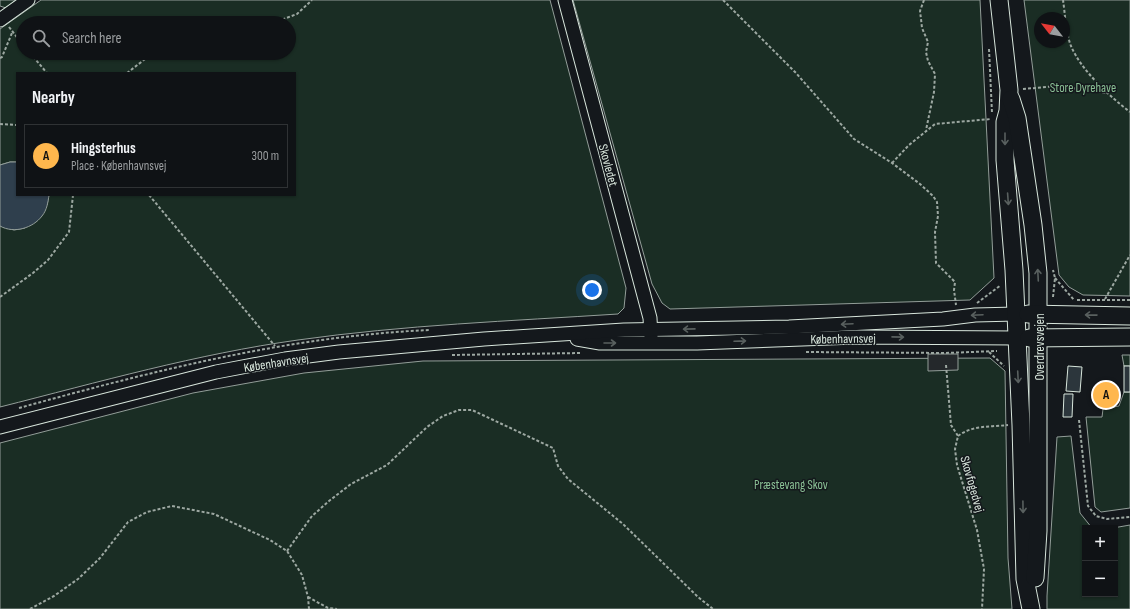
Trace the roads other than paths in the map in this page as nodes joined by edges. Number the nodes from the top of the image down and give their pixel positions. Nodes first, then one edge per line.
1 (28, 0) edge
2 (565, 0) edge
3 (999, 0) edge
4 (1, 17) edge
5 (1009, 90) junction
6 (1016, 314) junction
7 (1039, 314) junction
8 (1130, 316) edge
9 (651, 336) junction
10 (1130, 337) edge
11 (1039, 338) junction
12 (1017, 344) junction
13 (0, 427) edge
14 (1031, 608) edge

1 - 4 street
2 - 9 street, Skovledet
3 - 5 main road, Overdrevsvejen
5 -> 6 main road, Overdrevsvejen
7 -> 5 main road, Overdrevsvejen
6 - 7 main road, Københavnsvej
6 -> 9 street, Københavnsvej
6 - 12 main road, Overdrevsvejen
8 -> 7 main road, Københavnsvej
7 - 11 main road, Overdrevsvejen
9 -> 12 street, Københavnsvej
9 - 13 street, Københavnsvej
10 - 11 main road, Københavnsvej
11 - 12 main road, Københavnsvej
11 - 14 main road, Overdrevsvejen
12 -> 14 main road, Overdrevsvejen

